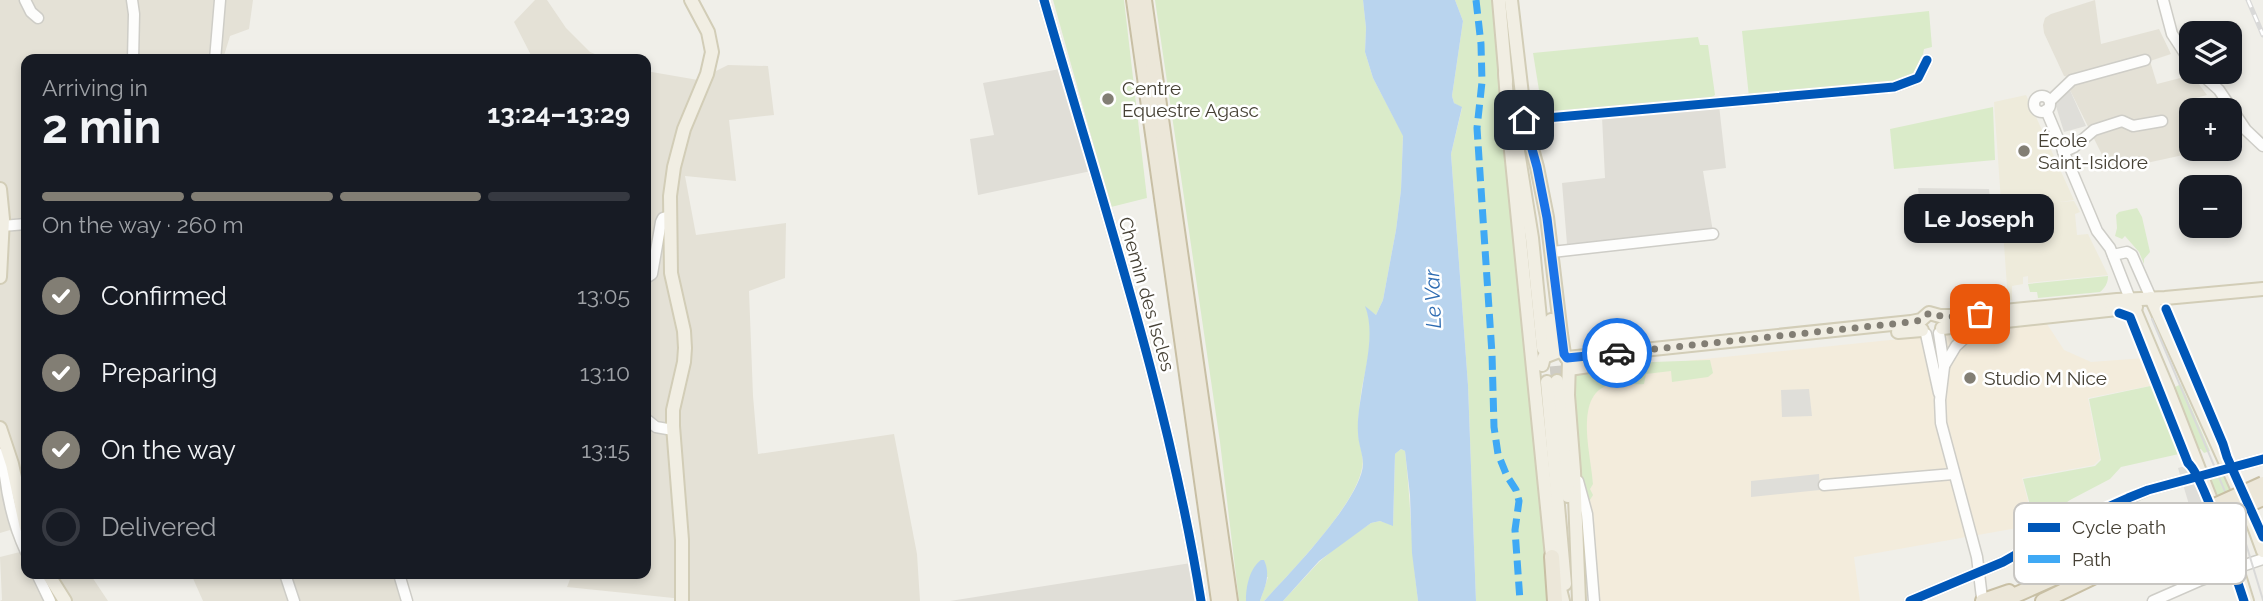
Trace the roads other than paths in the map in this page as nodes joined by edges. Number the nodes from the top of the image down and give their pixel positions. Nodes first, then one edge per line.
1 (25, 0) edge
2 (132, 0) edge
3 (220, 0) edge
4 (691, 0) edge
5 (1044, 0) edge
6 (1134, 0) edge
7 (1144, 0) edge
8 (1499, 0) edge
9 (1511, 0) edge
10 (2163, 0) edge
11 (38, 18) dead end
12 (2179, 47) edge
13 (133, 54) edge
14 (216, 54) edge
15 (1927, 60) dead end
16 (2145, 60) dead end
17 (1505, 73) junction
18 (2212, 84) edge
19 (1524, 120) junction
20 (2161, 121) dead end
21 (2263, 146) edge
22 (2063, 152) junction
23 (0, 190) edge
24 (670, 216) junction
25 (21, 224) edge
26 (2, 226) junction
27 (1713, 234) dead end
28 (1522, 252) junction
29 (1552, 252) junction
30 (2113, 255) junction
31 (651, 275) edge
32 (0, 277) edge
33 (2263, 291) edge
34 (2153, 302) junction
35 (2132, 303) junction
36 (1979, 324) junction
37 (1932, 327) junction
38 (1561, 358) junction
39 (1944, 367) junction
40 (1547, 374) junction
41 (1940, 400) junction
42 (1538, 413) junction
43 (651, 424) edge
44 (0, 428) edge
45 (673, 430) junction
46 (7, 448) junction
47 (2220, 452) junction
48 (2263, 459) edge
49 (2196, 462) junction
50 (1574, 471) junction
51 (1953, 474) junction
52 (2263, 484) edge
53 (1824, 485) dead end
54 (2263, 498) edge
55 (2117, 503) edge
56 (2212, 503) edge
57 (2227, 503) edge
58 (2244, 503) edge
59 (2246, 504) edge
60 (21, 507) edge
61 (2246, 508) edge
62 (21, 541) edge
63 (2263, 551) edge
64 (2014, 556) edge
65 (1552, 557) junction
66 (2263, 559) edge
67 (2246, 564) edge
68 (1980, 572) junction
69 (39, 579) edge
70 (51, 579) edge
71 (287, 579) edge
72 (400, 579) edge
73 (2031, 584) edge
74 (2039, 584) edge
75 (2078, 584) edge
76 (2087, 584) edge
77 (2195, 584) edge
78 (2242, 584) edge
79 (1983, 599) edge
80 (50, 601) edge
81 (65, 601) edge
82 (294, 601) edge
83 (407, 601) edge
84 (682, 601) edge
85 (1201, 601) edge
86 (1219, 601) edge
87 (1230, 601) edge
88 (1555, 601) edge
89 (1565, 601) edge
90 (1578, 601) edge
91 (1594, 601) edge
92 (1910, 601) edge
93 (2002, 601) edge
94 (2043, 601) edge
95 (2062, 601) edge
96 (2153, 601) edge
97 (2247, 601) edge

1 - 11 street
2 - 13 street
3 - 14 street
4 - 24 main road
5 - 85 street, Chemin des Iscles
6 - 86 highway
7 - 87 highway
8 - 17 main road
9 - 19 main road
10 - 12 street
15 - 19 street
16 - 22 street
17 - 28 main road
17 - 38 main road
18 - 21 street
19 - 29 main road
19 - 38 main road
20 - 22 street
22 - 30 street
23 - 26 main road
24 - 31 street
24 - 45 main road
25 - 26 street
26 - 32 main road
27 - 29 street
28 - 40 main road
28 - 42 main road
29 - 38 main road
30 - 34 street
30 - 35 street
33 - 34 main road
34 - 35 main road
34 - 47 main road
35 - 36 main road
35 - 37 main road
35 - 49 main road
36 - 37 main road
36 - 39 street
37 - 38 main road
37 - 39 street
37 - 41 street
38 - 40 main road
38 - 40 main road
38 - 50 main road
39 - 41 street
40 - 42 main road
40 - 89 main road
40 - 90 main road
41 - 51 street
42 - 65 main road
43 - 45 street
44 - 46 main road
45 - 84 main road
46 - 60 main road
46 - 62 street
47 - 49 main road
47 - 58 main road
48 - 55 street, bridge
49 - 56 main road
50 - 90 main road
50 - 91 street
51 - 53 street
51 - 68 street
52 - 57 highway, bridge
54 - 59 highway, bridge
61 - 63 main road
64 - 68 street, bridge
65 - 88 highway
65 - 89 main road
66 - 67 street
68 - 79 street
68 - 92 street
69 - 80 street
70 - 81 main road
71 - 82 street
72 - 83 street
73 - 79 highway
74 - 93 highway
75 - 94 highway
76 - 95 highway
77 - 96 street
78 - 97 main road

